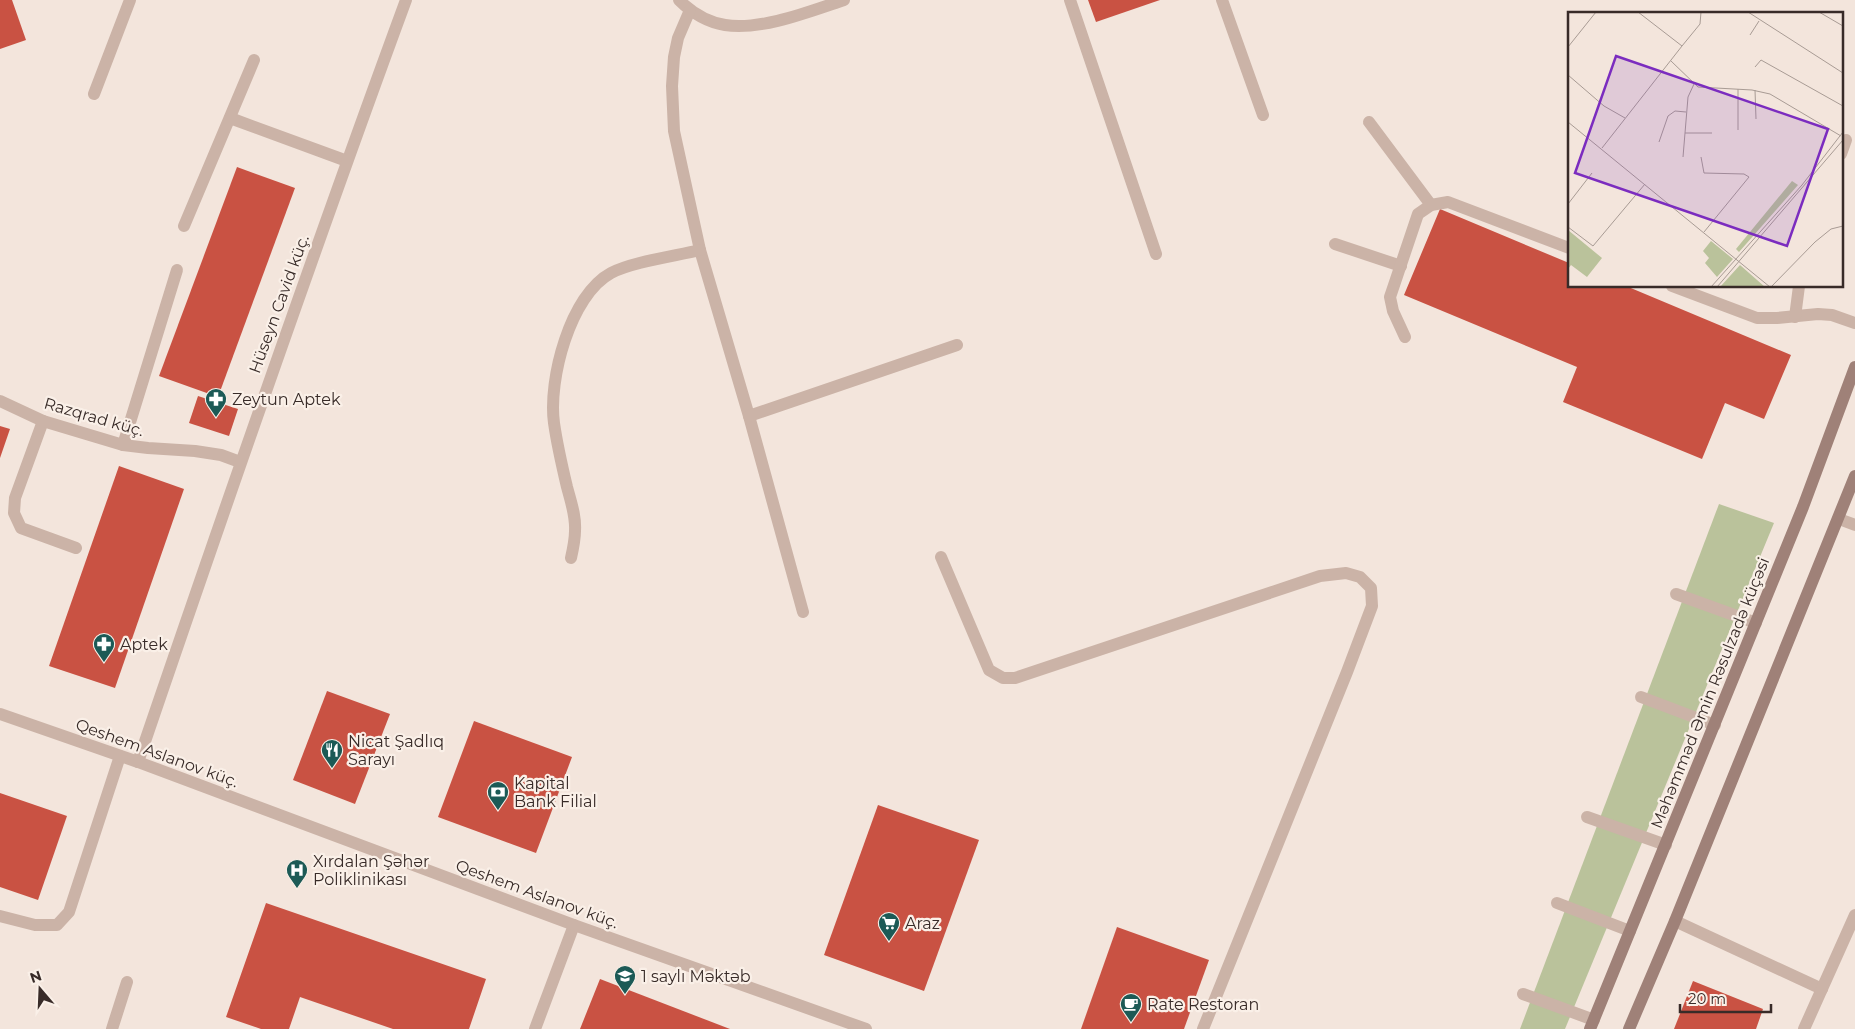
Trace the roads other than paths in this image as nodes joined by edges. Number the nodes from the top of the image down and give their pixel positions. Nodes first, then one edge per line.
1 (130, 0) edge
2 (406, 0) edge
3 (678, 0) edge
4 (844, 0) edge
5 (1070, 0) edge
6 (1222, 0) edge
7 (690, 10) junction
8 (254, 60) dead end
9 (94, 94) dead end
10 (1263, 116) dead end
11 (230, 118) junction
12 (1369, 122) dead end
13 (1846, 140) dead end
14 (1842, 151) edge
15 (347, 161) junction
16 (1431, 205) junction
17 (184, 226) dead end
18 (1334, 244) dead end
19 (1568, 248) edge
20 (700, 250) junction
21 (1156, 254) dead end
22 (1401, 266) junction
23 (177, 270) dead end
24 (1677, 288) edge
25 (1799, 288) edge
26 (1795, 317) junction
27 (1855, 323) edge
28 (1405, 337) dead end
29 (957, 345) dead end
30 (1855, 367) edge
31 (0, 401) edge
32 (749, 416) junction
33 (43, 421) junction
34 (123, 445) junction
35 (240, 462) junction
36 (1855, 476) edge
37 (1839, 519) junction
38 (1855, 525) edge
39 (76, 548) dead end
40 (941, 557) dead end
41 (571, 558) dead end
42 (1676, 594) dead end
43 (803, 612) dead end
44 (1756, 623) junction
45 (1641, 697) dead end
46 (0, 714) edge
47 (1715, 725) junction
48 (120, 756) junction
49 (138, 762) junction
50 (1587, 817) dead end
51 (1666, 845) junction
52 (1557, 903) dead end
53 (1855, 915) edge
54 (0, 916) edge
55 (1675, 921) junction
56 (574, 925) junction
57 (1630, 931) junction
58 (127, 982) dead end
59 (1822, 989) junction
60 (1524, 994) dead end
61 (1592, 1024) edge
62 (112, 1029) edge
63 (535, 1029) edge
64 (866, 1029) edge
65 (1203, 1029) edge
66 (1629, 1029) edge
67 (1804, 1029) edge

1 - 9 street
2 - 15 street, Hüseyn Cavid küç.
3 - 7 street
4 - 7 street
5 - 21 street
6 - 10 street
7 - 20 street
8 - 11 street
11 - 15 street
11 - 17 street
12 - 16 street
13 - 14 street
15 - 35 street, Hüseyn Cavid küç.
16 - 19 street
16 - 22 street
18 - 22 street
20 - 32 street
20 - 41 street
22 - 28 street
23 - 34 street
24 - 26 street
25 - 26 street
26 - 27 street
29 - 32 street
30 - 44 main road, Məhəmməd Əmin Rəsulzadə küçəsi
31 - 33 street, Razqrad küç.
32 - 43 street
33 - 34 street, Razqrad küç.
33 - 39 street
34 - 35 street, Razqrad küç.
35 - 49 street, Hüseyn Cavid küç.
36 - 37 main road
37 - 38 street
37 - 55 main road
40 - 65 street
42 - 44 street
44 - 47 main road, Məhəmməd Əmin Rəsulzadə küçəsi
45 - 47 street
46 - 48 street, Qeshem Aslanov küç.
47 - 51 main road, Məhəmməd Əmin Rəsulzadə küçəsi
48 - 49 street, Qeshem Aslanov küç.
48 - 54 street
49 - 56 street, Qeshem Aslanov küç.
50 - 51 street
51 - 57 main road, Məhəmməd Əmin Rəsulzadə küçəsi
52 - 57 street
53 - 59 street
55 - 59 street
55 - 66 main road
56 - 63 street
56 - 64 street, Qeshem Aslanov küç.
57 - 61 main road, Məhəmməd Əmin Rəsulzadə küçəsi
58 - 62 street
59 - 67 street
60 - 61 street

